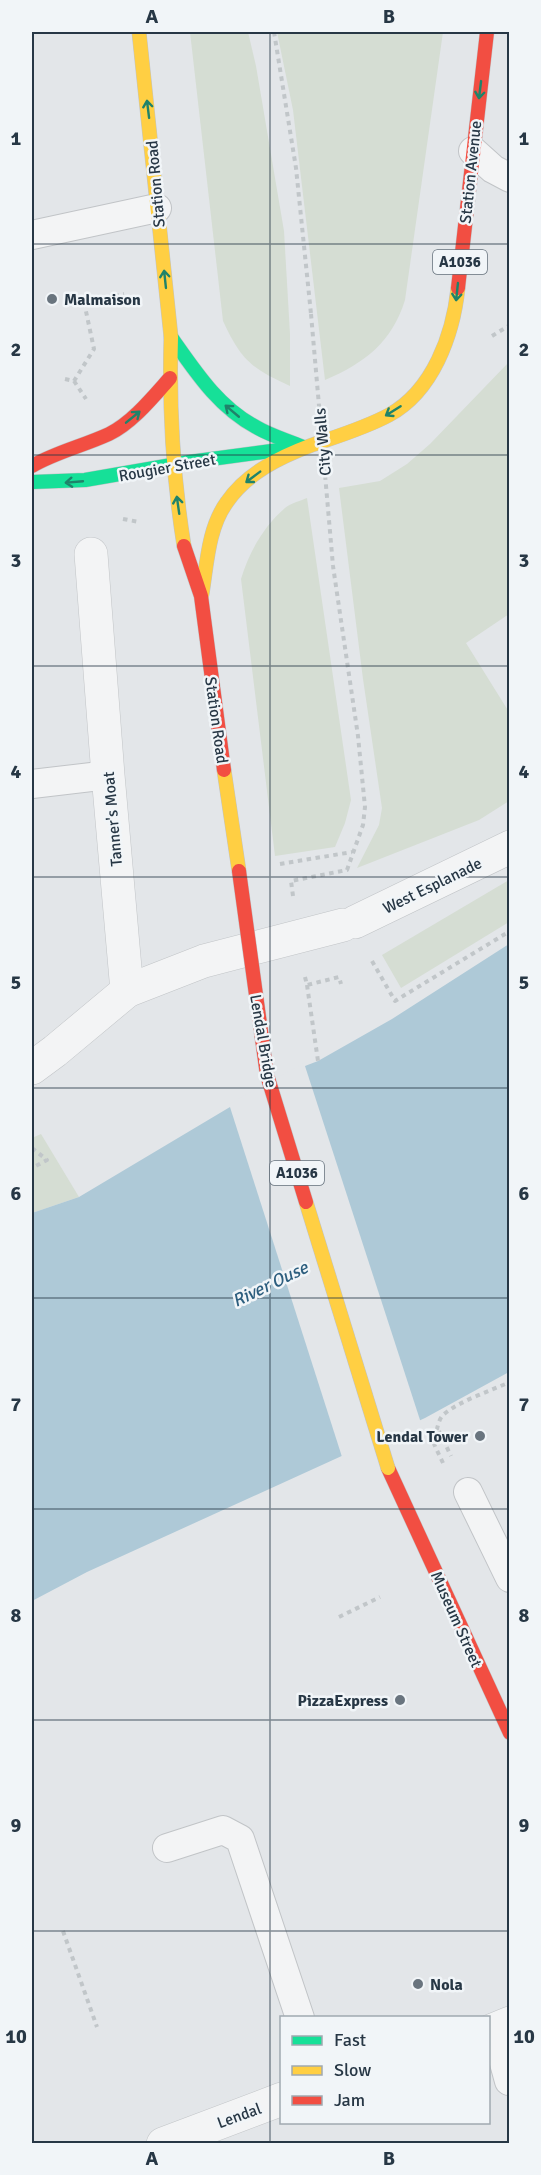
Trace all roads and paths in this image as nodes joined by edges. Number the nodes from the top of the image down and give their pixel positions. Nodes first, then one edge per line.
1 (138, 32) edge
2 (274, 32) edge
3 (487, 32) edge
4 (473, 151) junction
5 (510, 178) edge
6 (157, 208) junction
7 (32, 235) edge
8 (166, 286) junction
9 (171, 338) junction
10 (170, 378) junction
11 (65, 379) dead end
12 (303, 447) junction
13 (173, 464) junction
14 (32, 466) edge
15 (32, 482) edge
16 (91, 554) dead end
17 (201, 596) junction
18 (108, 776) junction
19 (32, 784) edge
20 (234, 845) joint
21 (510, 847) edge
22 (353, 852) junction
23 (239, 871) junction
24 (309, 876) dead end
25 (510, 931) edge
26 (372, 960) dead end
27 (318, 982) dead end
28 (341, 984) dead end
29 (307, 986) dead end
30 (128, 991) junction
31 (44, 1059) edge
32 (318, 1061) dead end
33 (32, 1148) edge
34 (32, 1168) edge
35 (510, 1382) edge
36 (446, 1468) dead end
37 (468, 1492) dead end
38 (407, 1505) joint
39 (510, 1578) edge
40 (380, 1597) dead end
41 (339, 1617) dead end
42 (510, 1733) edge
43 (167, 1848) dead end
44 (63, 1931) dead end
45 (299, 2016) edge
46 (97, 2027) dead end
47 (498, 2029) edge
48 (509, 2080) edge
49 (280, 2100) edge
50 (163, 2144) edge

6 -> 1 main road, Station Road / A1036
2 - 22 path, City Walls, bridge
3 -> 4 main road, Station Avenue / A1036
4 - 5 lane
4 -> 12 main road, Station Avenue / A1036
6 - 7 lane
8 -> 6 main road, Station Road / A1036
8 - 9 main road, Station Road / A1036
8 - 11 path
9 - 10 main road, Station Road / A1036
12 -> 9 main road
10 - 13 main road, Station Road / A1036
14 -> 10 main road
12 - 13 main road, Rougier Street
12 -> 17 main road, Station Road / A1036
13 -> 15 main road, Rougier Street
17 -> 13 main road, Station Road / A1036
16 - 18 street, Tanner's Moat
17 - 20 main road, Station Road / A1036
18 - 19 lane
18 - 30 street, Tanner's Moat
20 - 23 main road, Lendal Bridge / A1036
21 - 30 street, West Esplanade
22 - 23 path
22 - 24 path
23 - 38 main road, Lendal Bridge / A1036, bridge
25 - 26 path
27 - 28 path
29 - 32 path
30 - 31 street
33 - 34 path
35 - 36 path
37 - 39 lane
38 - 42 main road, Museum Street / A1036
40 - 41 path
43 - 45 lane
44 - 46 path
47 - 48 lane
49 - 50 street, Lendal

